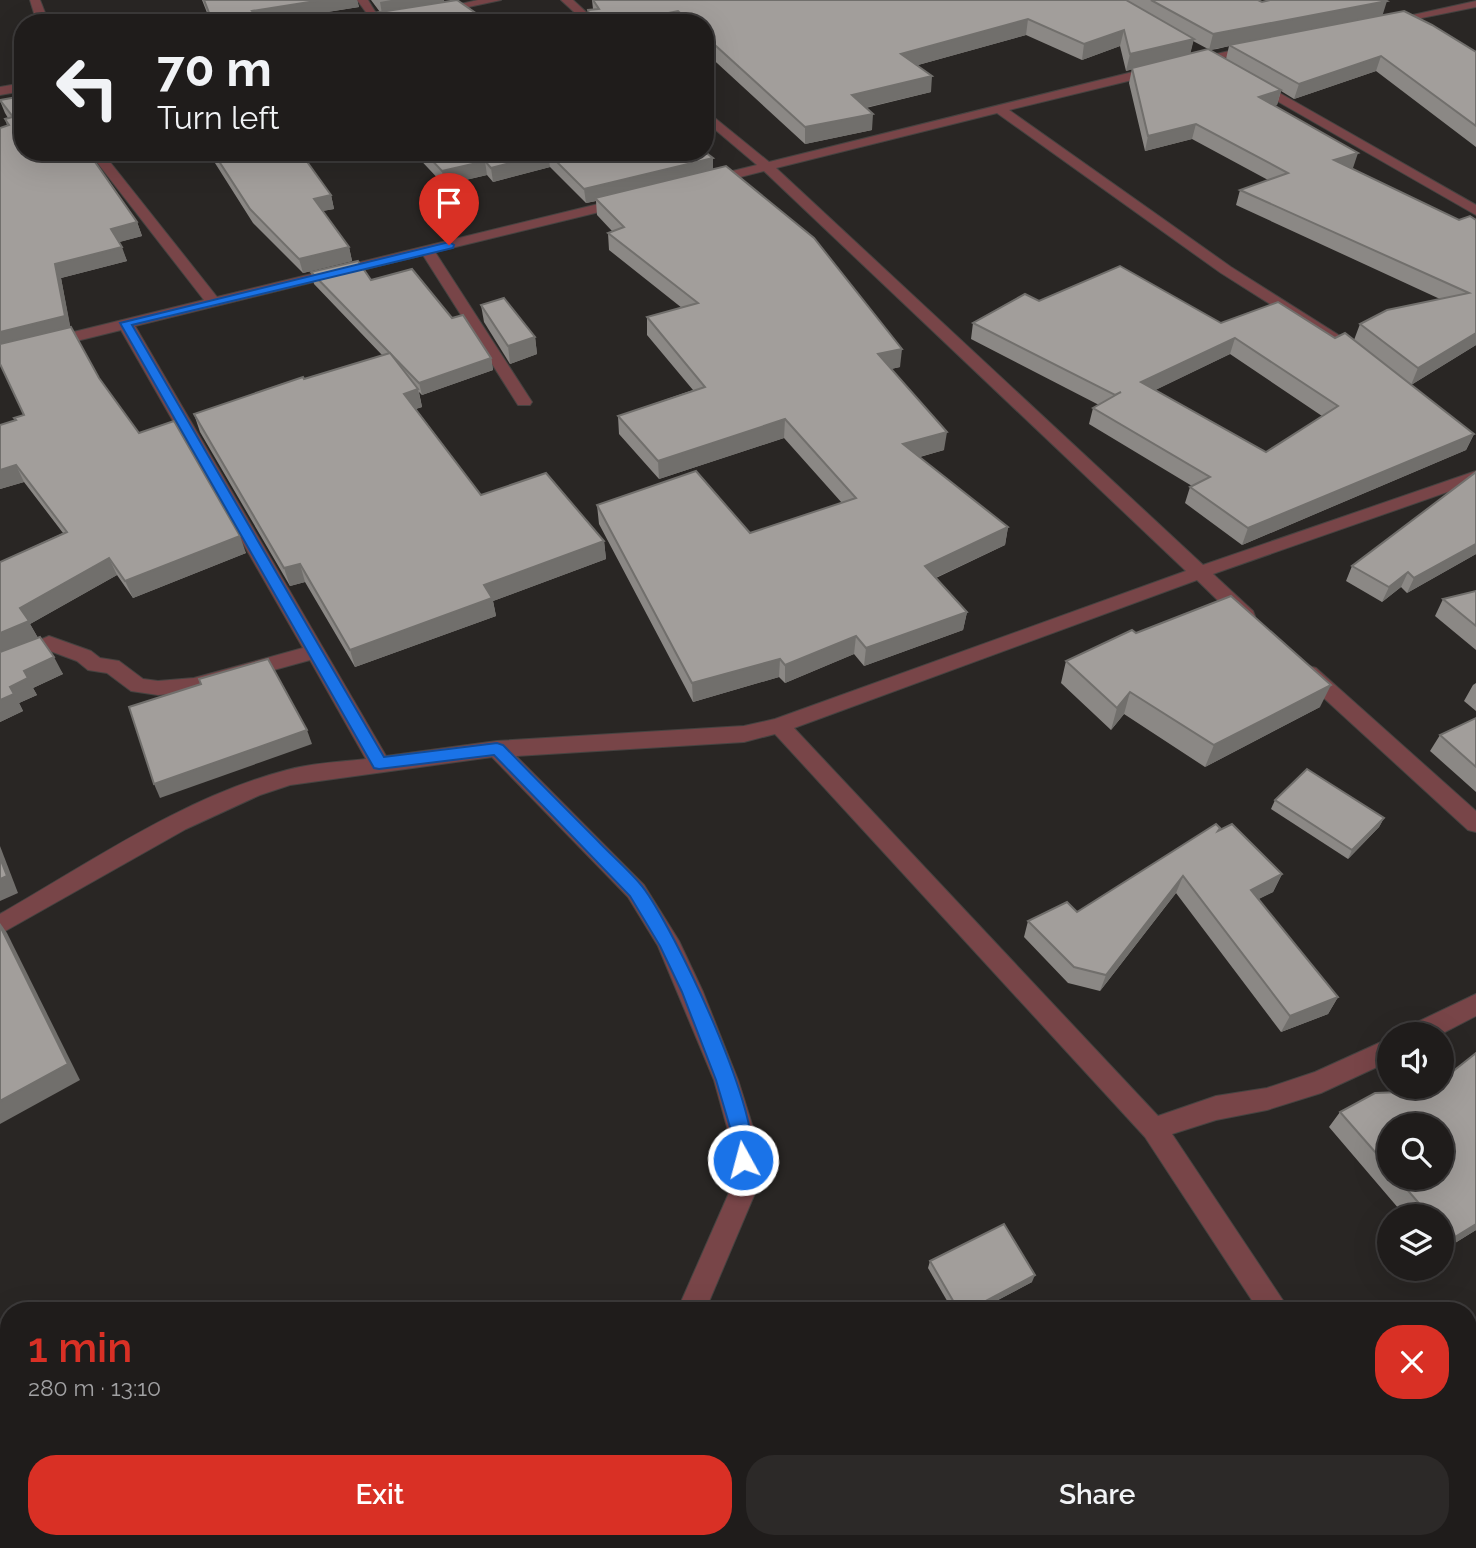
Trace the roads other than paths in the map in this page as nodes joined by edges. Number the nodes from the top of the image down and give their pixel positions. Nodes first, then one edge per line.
1 (496, 0) edge
2 (566, 0) edge
3 (1476, 4) edge
4 (418, 14) edge
5 (582, 14) edge
6 (1374, 25) edge
7 (1186, 44) edge
8 (1272, 45) edge
9 (1208, 57) junction
10 (1233, 71) edge
11 (1245, 78) edge
12 (999, 108) junction
13 (714, 122) edge
14 (102, 161) edge
15 (766, 166) junction
16 (700, 183) edge
17 (635, 200) edge
18 (1476, 211) edge
19 (427, 251) junction
20 (215, 302) junction
21 (125, 323) junction
22 (0, 355) edge
23 (1374, 366) edge
24 (524, 402) dead end
25 (1476, 476) edge
26 (1198, 573) junction
27 (1260, 628) edge
28 (315, 652) junction
29 (1291, 656) edge
30 (0, 664) edge
31 (779, 725) junction
32 (497, 749) junction
33 (379, 764) junction
34 (1476, 824) edge
35 (0, 925) edge
36 (1476, 1004) edge
37 (1441, 1022) edge
38 (1377, 1055) edge
39 (1154, 1129) junction
40 (695, 1302) edge
41 (1270, 1302) edge

1 - 4 street
2 - 5 street
3 - 6 street
7 - 9 street
8 - 9 street
9 - 10 street
9 - 12 street
11 - 18 street
12 - 15 street
12 - 23 street
13 - 15 street
14 - 20 street
15 - 16 street
15 - 26 street
17 - 19 street
19 - 20 street
19 - 24 street
20 - 21 street
21 - 22 street
21 - 28 street
25 - 26 street
26 - 27 street
26 - 31 street
28 - 30 street
28 - 33 street
29 - 34 street
31 - 32 street
31 - 39 street
32 - 33 street
32 - 40 street
33 - 35 street
36 - 37 street
38 - 39 street
39 - 41 street

